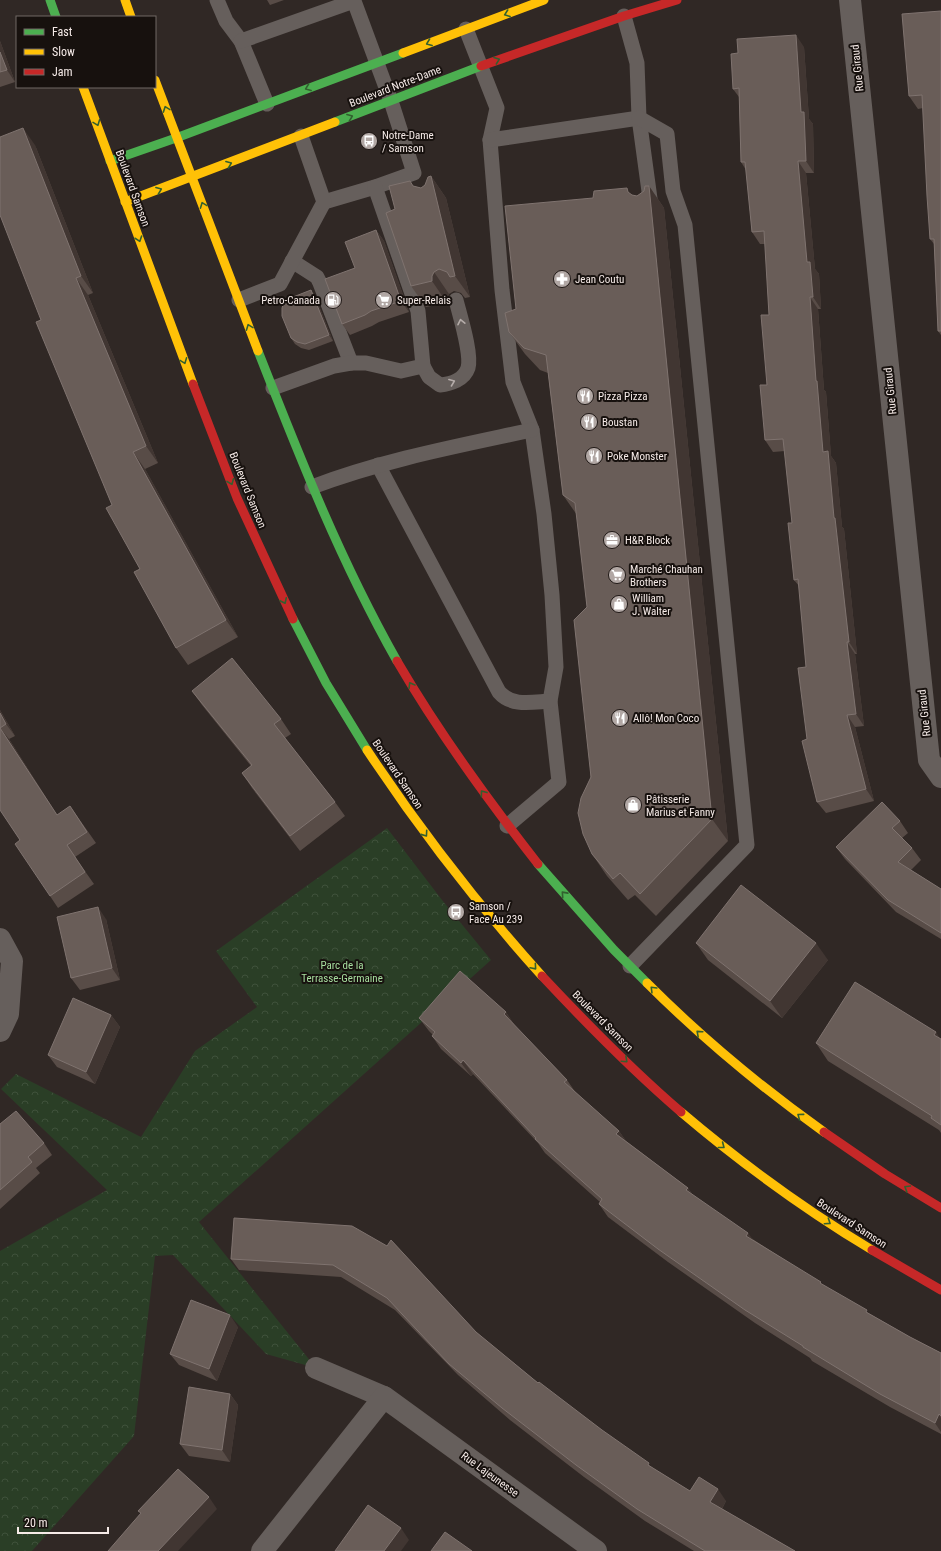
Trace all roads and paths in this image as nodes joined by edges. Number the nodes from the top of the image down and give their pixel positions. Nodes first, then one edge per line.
1 (50, 0) edge
2 (125, 0) edge
3 (217, 0) edge
4 (354, 0) edge
5 (544, 0) edge
6 (677, 0) edge
7 (850, 0) edge
8 (56, 16) edge
9 (131, 16) edge
10 (624, 16) junction
11 (466, 29) junction
12 (241, 42) junction
13 (377, 63) junction
14 (481, 66) junction
15 (156, 83) edge
16 (83, 88) edge
17 (391, 101) junction
18 (267, 104) junction
19 (638, 118) junction
20 (301, 136) junction
21 (176, 138) junction
22 (490, 140) junction
23 (110, 161) junction
24 (192, 177) junction
25 (375, 187) junction
26 (125, 202) junction
27 (324, 202) junction
28 (651, 209) edge
29 (292, 261) junction
30 (239, 300) junction
31 (456, 300) edge
32 (351, 363) junction
33 (423, 366) junction
34 (273, 388) junction
35 (532, 430) junction
36 (378, 465) junction
37 (312, 487) junction
38 (550, 702) junction
39 (941, 777) edge
40 (507, 826) junction
41 (0, 939) edge
42 (630, 966) junction
43 (0, 1031) edge
44 (941, 1208) edge
45 (941, 1290) edge
46 (316, 1368) dead end
47 (384, 1397) junction
48 (262, 1551) edge
49 (596, 1551) edge

1 - 8 street
2 - 9 street
3 - 12 lane
4 - 12 lane
4 - 13 lane
5 -> 11 street
6 - 10 street, Boulevard Notre-Dame
7 - 39 street, Rue Giraud
14 -> 10 street, Boulevard Notre-Dame
10 - 19 lane
11 -> 13 street
11 - 14 lane
12 - 18 lane
13 - 17 lane
13 -> 18 street
14 - 17 street, Boulevard Notre-Dame
14 - 22 lane
21 -> 15 street
16 -> 23 street, Boulevard Samson
20 -> 17 street, Boulevard Notre-Dame
17 - 25 lane
18 - 21 street
19 - 22 lane
19 - 28 lane
19 - 42 lane
24 -> 20 street, Boulevard Notre-Dame
20 - 27 lane
21 - 23 street
21 - 24 street
22 - 35 lane
23 - 26 street, Boulevard Samson
26 -> 24 street, Boulevard Notre-Dame
30 -> 24 street
25 - 27 lane
25 - 33 lane
26 -> 45 street, Boulevard Samson
27 - 29 lane
29 - 30 lane
29 - 32 lane
34 -> 30 street
33 -> 31 lane
32 - 33 lane
32 - 34 lane
34 - 37 street
35 - 36 lane
35 - 38 lane
36 - 37 lane
36 - 38 lane
40 -> 37 street
38 - 40 lane
42 -> 40 street
41 - 43 street
44 -> 42 street
46 - 47 street, Rue Lajeunesse
47 - 48 street
47 - 49 street, Rue Lajeunesse

